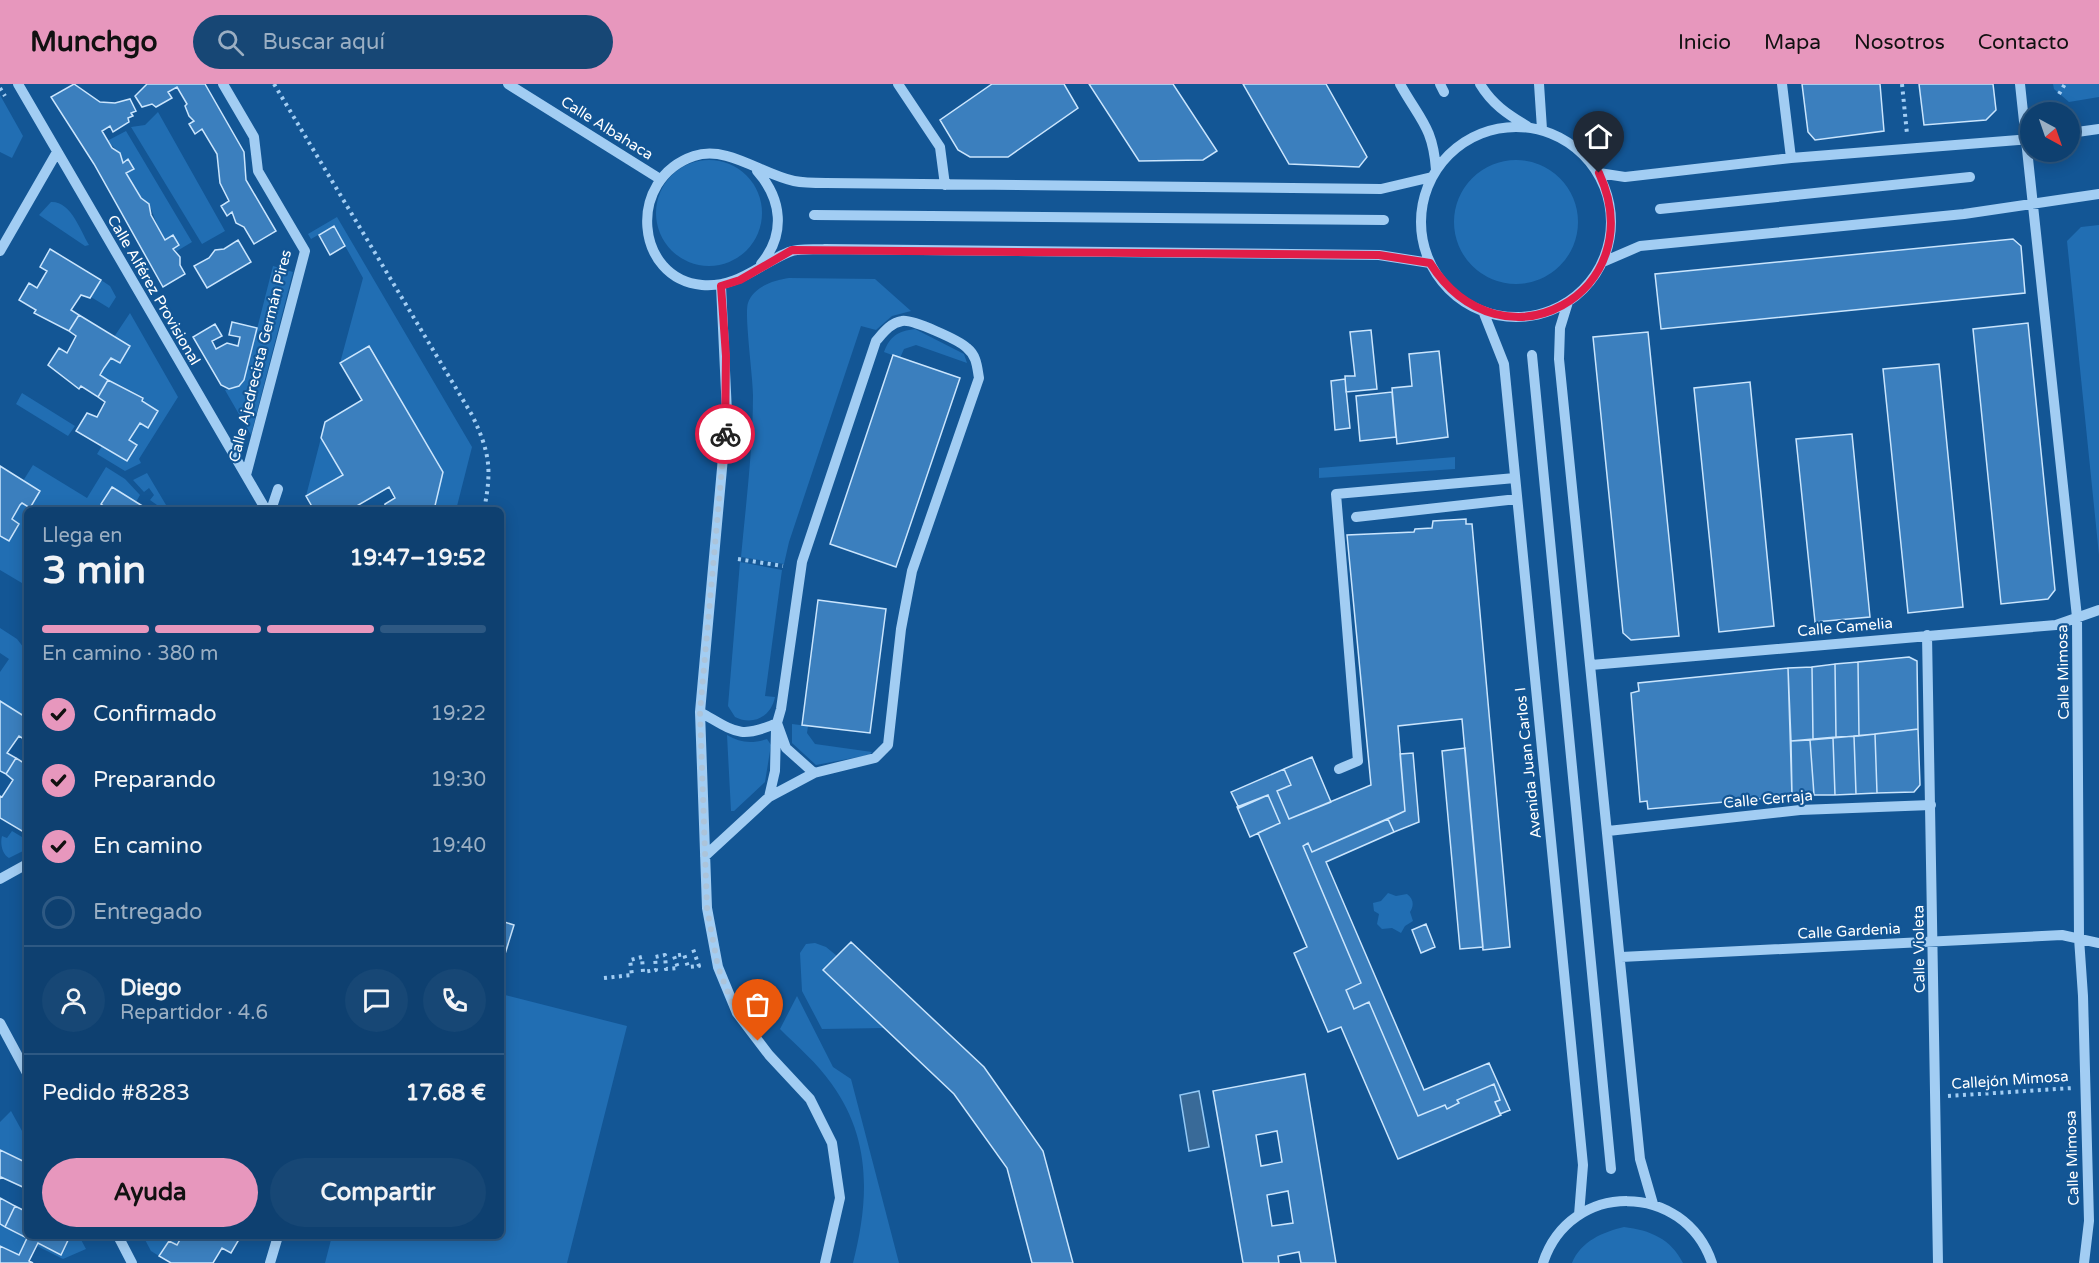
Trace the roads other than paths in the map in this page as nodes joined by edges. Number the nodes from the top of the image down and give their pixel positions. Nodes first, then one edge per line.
1 (18, 84) edge
2 (223, 84) edge
3 (508, 84) edge
4 (898, 84) edge
5 (1401, 84) edge
6 (1480, 84) edge
7 (1539, 84) edge
8 (1782, 84) edge
9 (2020, 84) edge
10 (2023, 102) edge
11 (1527, 126) junction
12 (1542, 129) junction
13 (2099, 129) edge
14 (2080, 132) edge
15 (2020, 140) edge
16 (57, 152) junction
17 (1791, 158) junction
18 (2031, 162) edge
19 (755, 169) junction
20 (1599, 173) junction
21 (1434, 174) junction
22 (1970, 177) dead end
23 (660, 178) junction
24 (945, 185) junction
25 (2099, 194) edge
26 (2034, 204) junction
27 (1660, 209) dead end
28 (814, 215) dead end
29 (1384, 220) dead end
30 (0, 251) edge
31 (1603, 262) junction
32 (1430, 263) junction
33 (757, 269) junction
34 (721, 286) junction
35 (1568, 302) junction
36 (1483, 311) junction
37 (1533, 356) dead end
38 (246, 475) junction
39 (1515, 478) junction
40 (278, 489) dead end
41 (1517, 499) junction
42 (264, 507) edge
43 (272, 507) edge
44 (1356, 517) dead end
45 (2099, 610) edge
46 (2077, 617) junction
47 (1927, 635) junction
48 (1591, 665) junction
49 (700, 712) junction
50 (777, 723) junction
51 (1339, 770) dead end
52 (814, 772) junction
53 (769, 797) junction
54 (1931, 805) junction
55 (1608, 831) junction
56 (705, 856) junction
57 (24, 866) edge
58 (0, 879) edge
59 (2079, 938) junction
60 (1934, 942) junction
61 (2099, 943) edge
62 (1621, 957) junction
63 (0, 1023) edge
64 (24, 1067) edge
65 (1611, 1169) dead end
66 (1653, 1204) junction
67 (1579, 1215) junction
68 (120, 1239) edge
69 (277, 1239) edge
70 (132, 1263) edge
71 (270, 1263) edge
72 (825, 1263) edge
73 (1543, 1263) edge
74 (1712, 1263) edge
75 (1938, 1263) edge
76 (2084, 1263) edge

1 - 16 street, Calle Alférez Provisional
2 - 38 street, Calle Ajedrecista Germán Pires
3 - 23 street, Calle Albahaca
4 - 24 street
5 - 21 street
6 - 11 street
7 - 12 street
8 - 17 street
9 - 10 street, Calle Mimosa
11 - 12 street
11 - 21 street
12 - 20 street
13 - 14 street
15 - 17 street
16 - 30 street
16 - 38 street, Calle Alférez Provisional
17 - 20 street
18 - 26 street, Calle Mimosa
19 - 23 street
19 - 24 street
19 - 33 street
20 - 31 street
21 - 24 street
21 - 32 street
22 - 27 street
23 - 34 street
25 - 26 street
26 - 31 street
26 - 46 street, Calle Mimosa
28 - 29 street
31 - 35 street
32 - 33 street
32 - 36 street
33 - 34 street
34 - 49 street
35 - 36 street
35 - 48 street
36 - 39 street, Avenida Juan Carlos I
37 - 65 street
38 - 42 street, Calle Alférez Provisional
39 - 41 street, Avenida Juan Carlos I
39 - 51 street
40 - 43 street
41 - 44 street
41 - 67 street, Avenida Juan Carlos I
45 - 46 street, Calle Camelia
46 - 47 street, Calle Camelia
46 - 59 street, Calle Mimosa
47 - 48 street, Calle Camelia
47 - 54 street, Calle Violeta
48 - 55 street
49 - 50 street
49 - 56 street
50 - 52 street
50 - 52 street
50 - 53 street
52 - 53 street
53 - 56 street
54 - 55 street, Calle Cerraja
54 - 60 street, Calle Violeta
55 - 62 street
56 - 72 street
57 - 58 street
59 - 60 street, Calle Gardenia
59 - 61 street, Calle Gardenia
59 - 76 street, Calle Mimosa
60 - 62 street, Calle Gardenia
60 - 75 street, Calle Violeta
62 - 66 street
63 - 64 street
66 - 67 street
66 - 74 street
67 - 73 street
68 - 70 street
69 - 71 street

